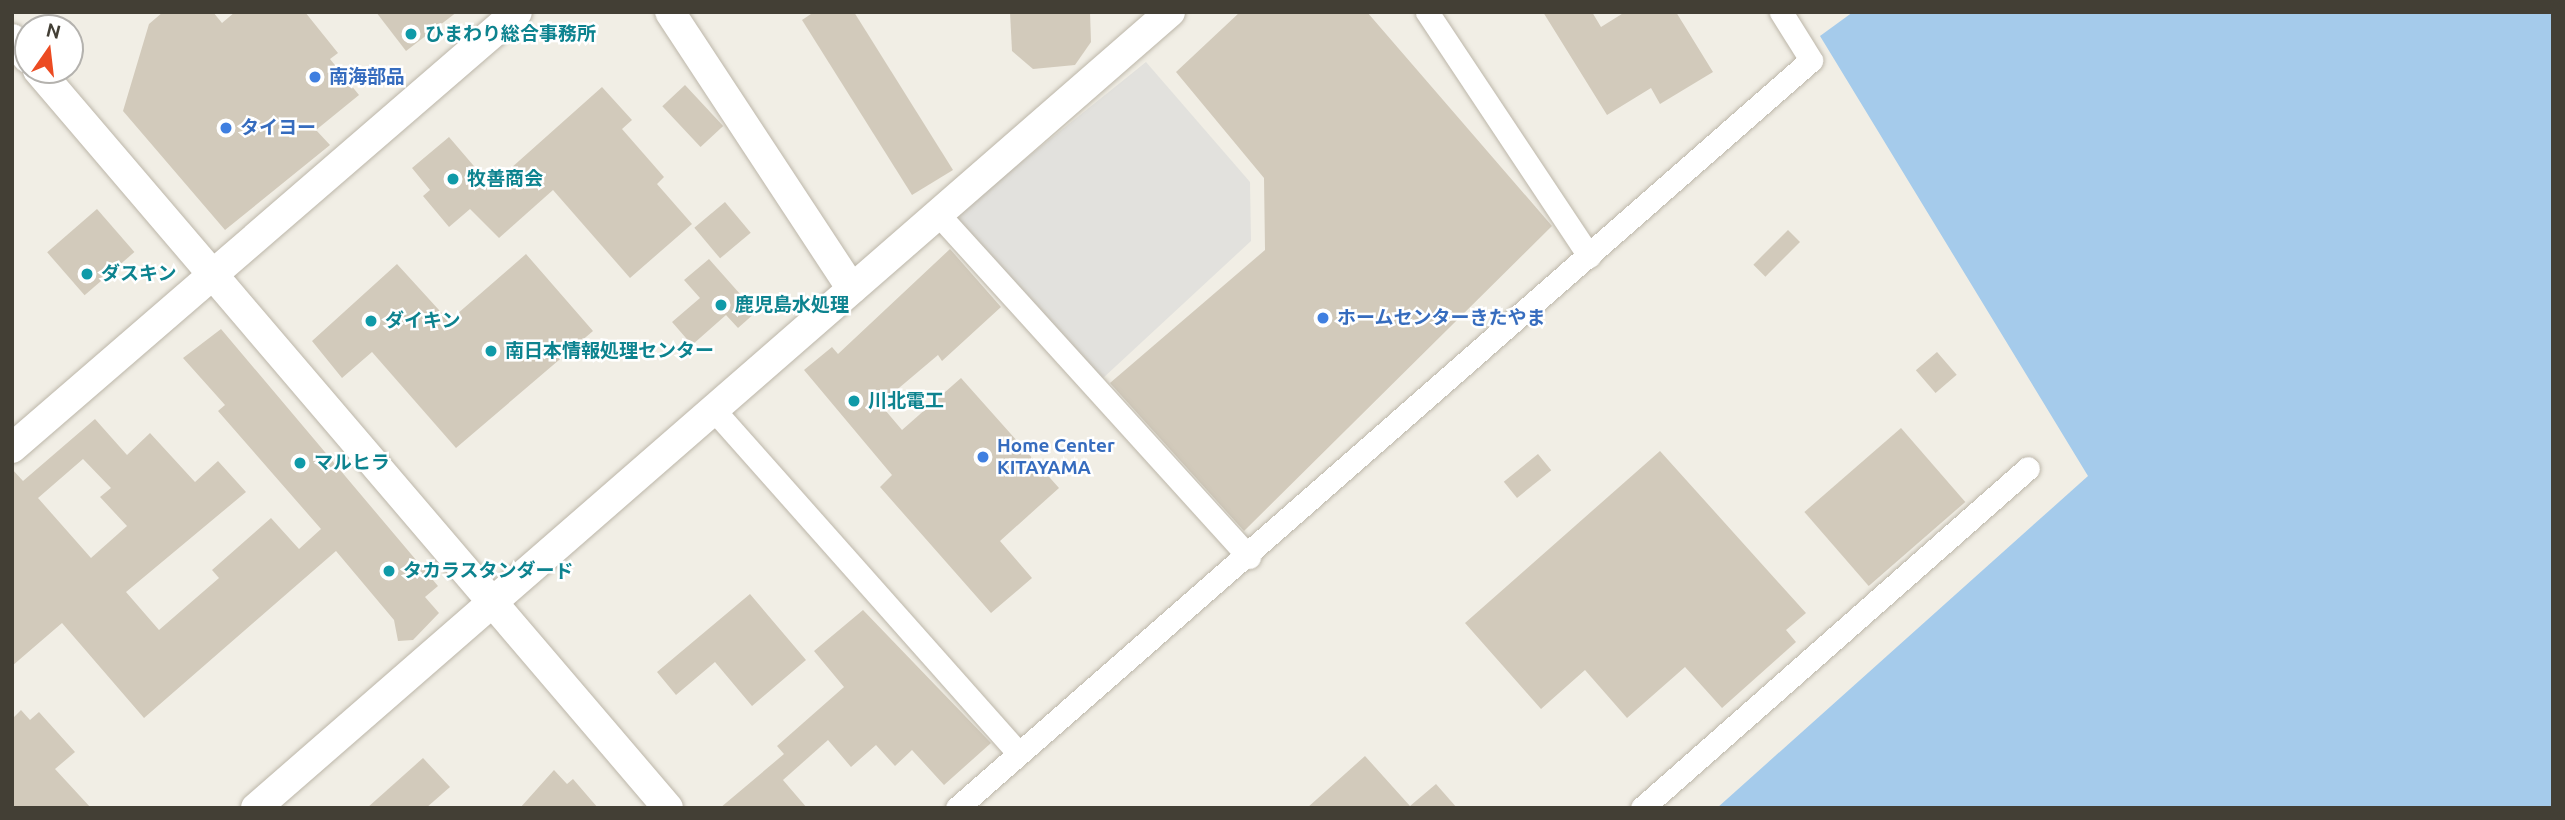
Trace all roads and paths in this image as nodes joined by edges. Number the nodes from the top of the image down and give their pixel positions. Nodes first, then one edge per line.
1 (517, 12) edge
2 (670, 12) edge
3 (1170, 12) edge
4 (1427, 12) edge
5 (1781, 12) edge
6 (50, 84) edge
7 (938, 214) junction
8 (1589, 256) junction
9 (212, 273) junction
10 (852, 289) junction
11 (713, 409) junction
12 (12, 448) edge
13 (2028, 468) dead end
14 (1249, 557) junction
15 (492, 601) junction
16 (1018, 752) junction
17 (256, 808) edge
18 (668, 808) edge
19 (957, 808) edge
20 (1643, 808) edge

1 - 9 street
2 - 10 street
3 - 7 street
4 - 8 street
5 - 8 street
6 - 9 street
7 - 10 street
7 - 14 street
8 - 14 street
9 - 12 street
9 - 15 street
10 - 11 street
11 - 15 street
11 - 16 street
13 - 20 street
14 - 16 street
15 - 17 street
15 - 18 street
16 - 19 street

